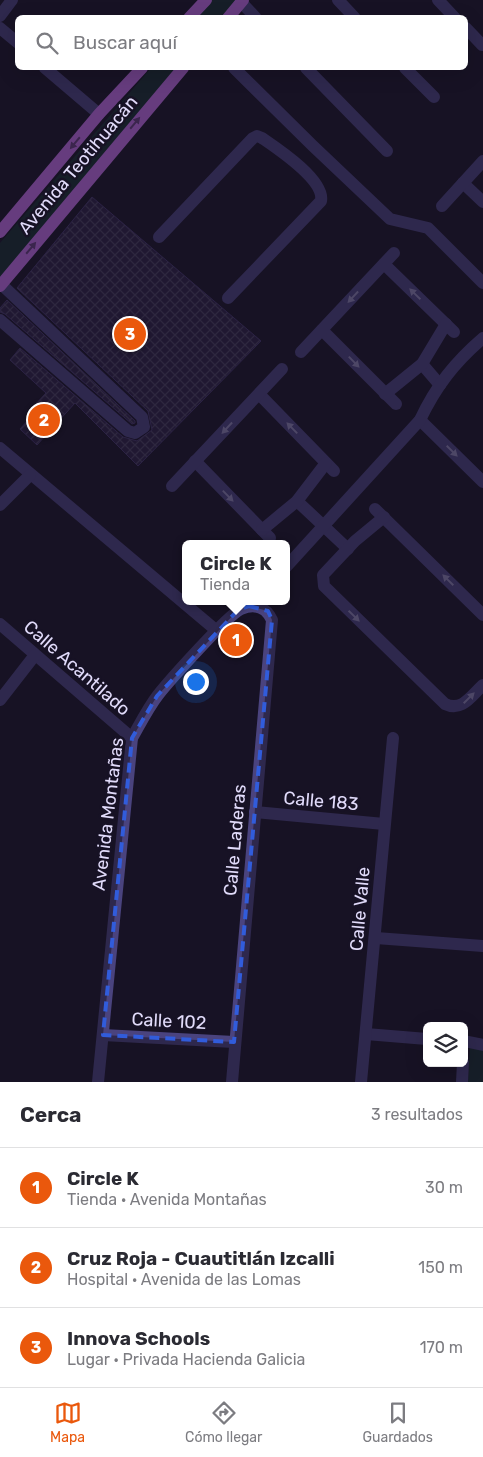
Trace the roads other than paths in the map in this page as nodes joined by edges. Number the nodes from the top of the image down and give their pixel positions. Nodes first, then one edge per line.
1 (12, 0) edge
2 (206, 0) edge
3 (338, 0) edge
4 (438, 0) edge
5 (242, 1) edge
6 (192, 15) edge
7 (230, 15) edge
8 (254, 15) edge
9 (352, 15) edge
10 (452, 15) edge
11 (0, 16) edge
12 (0, 28) edge
13 (468, 30) edge
14 (15, 41) edge
15 (482, 45) dead end
16 (47, 70) edge
17 (140, 70) edge
18 (181, 70) edge
19 (236, 70) edge
20 (308, 70) edge
21 (407, 70) edge
22 (434, 97) dead end
23 (99, 114) junction
24 (313, 146) junction
25 (387, 151) dead end
26 (483, 161) edge
27 (297, 162) junction
28 (463, 183) junction
29 (483, 202) edge
30 (442, 206) dead end
31 (0, 232) edge
32 (159, 237) dead end
33 (394, 253) dead end
34 (384, 264) junction
35 (483, 283) edge
36 (0, 285) edge
37 (228, 298) dead end
38 (0, 320) edge
39 (322, 330) junction
40 (483, 338) edge
41 (301, 352) dead end
42 (422, 364) junction
43 (282, 369) dead end
44 (440, 385) junction
45 (259, 394) junction
46 (385, 394) junction
47 (396, 404) dead end
48 (420, 420) junction
49 (0, 448) edge
50 (195, 461) junction
51 (30, 475) junction
52 (483, 482) edge
53 (172, 486) dead end
54 (297, 501) junction
55 (0, 505) edge
56 (324, 524) junction
57 (348, 549) junction
58 (290, 562) edge
59 (182, 602) edge
60 (186, 605) edge
61 (260, 606) joint
62 (483, 615) edge
63 (0, 624) edge
64 (217, 631) junction
65 (35, 655) junction
66 (483, 685) edge
67 (0, 700) edge
68 (132, 738) junction
69 (393, 738) dead end
70 (255, 812) junction
71 (384, 824) junction
72 (376, 938) junction
73 (483, 946) edge
74 (366, 1034) junction
75 (103, 1035) junction
76 (423, 1039) edge
77 (234, 1042) junction
78 (468, 1043) edge
79 (483, 1045) edge
80 (463, 1067) edge
81 (98, 1082) edge
82 (232, 1082) edge
83 (361, 1082) edge
84 (462, 1082) edge

1 - 11 street
2 - 6 main road
3 - 9 street
4 - 10 street
5 - 7 main road
5 - 8 street
12 - 14 street
13 - 15 street
16 - 23 street
17 - 23 main road, Avenida Teotihuacán
36 -> 18 main road, Avenida Teotihuacán
19 - 24 street
20 - 25 street
21 - 22 street
23 -> 31 main road, Avenida Teotihuacán
24 - 27 street
24 - 35 street
26 - 28 street
27 - 32 street
27 - 37 street
28 - 29 street
28 - 30 street
33 - 34 street
34 -> 39 street
42 -> 34 street
36 - 38 street
39 - 41 street
39 -> 46 street
40 - 44 street
42 - 44 street
42 - 46 street
43 - 45 street
44 - 48 street
45 -> 50 street
54 -> 45 street
46 - 47 street
48 -> 52 street
48 - 56 street
49 - 51 street
50 - 53 street
50 -> 54 street
51 - 55 street
51 - 59 street
54 - 56 street
56 - 57 street
56 - 58 street
62 -> 57 street
57 -> 66 street
60 - 64 street
61 - 64 street, Avenida Montañas
61 - 70 street, Calle Laderas
63 - 65 street, Calle Acantilado
64 - 68 street, Avenida Montañas
65 - 67 street
65 - 68 street, Calle Acantilado
68 - 75 street, Avenida Montañas
69 - 71 street, Calle Valle
70 - 71 street, Calle 183
70 - 77 street, Calle Laderas
71 - 72 street, Calle Valle
72 - 73 street
72 - 74 street, Calle Valle
74 - 76 street
74 - 83 street, Calle Valle
75 - 77 street, Calle 102
75 - 81 street, Avenida Montañas
77 - 82 street, Calle Laderas
78 - 79 street
80 - 84 street

